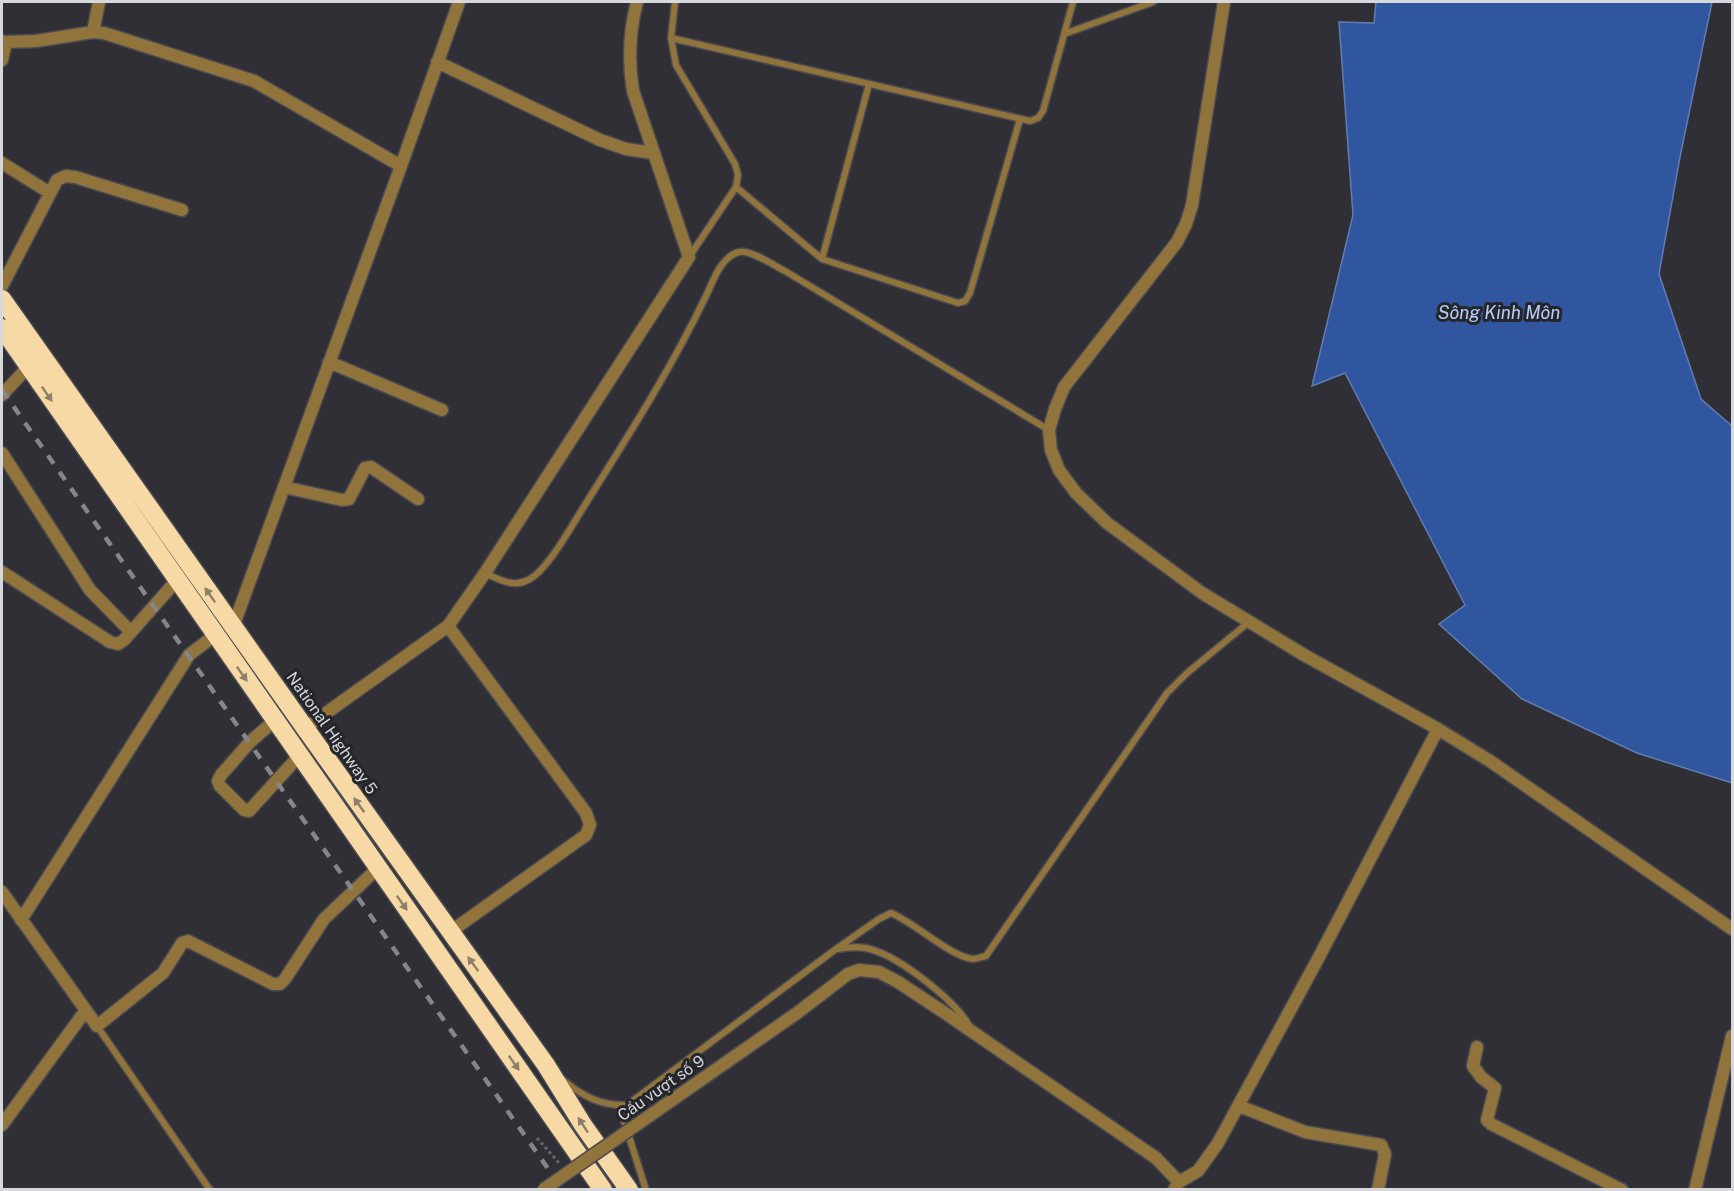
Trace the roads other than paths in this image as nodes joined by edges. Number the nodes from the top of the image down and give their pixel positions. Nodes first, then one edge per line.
1 (99, 2) edge
2 (459, 2) edge
3 (637, 2) edge
4 (675, 2) edge
5 (1073, 2) edge
6 (1152, 2) edge
7 (1224, 2) edge
8 (93, 32) junction
9 (1064, 34) junction
10 (671, 38) junction
11 (4, 42) edge
12 (2, 60) edge
13 (437, 62) junction
14 (869, 84) junction
15 (1020, 119) junction
16 (653, 153) junction
17 (2, 163) edge
18 (401, 166) junction
19 (736, 187) junction
20 (50, 193) junction
21 (182, 210) dead end
22 (689, 257) junction
23 (822, 259) junction
24 (2, 286) edge
25 (2, 299) edge
26 (2, 328) edge
27 (329, 362) junction
28 (28, 367) junction
29 (2, 395) edge
30 (442, 410) dead end
31 (1049, 430) junction
32 (2, 453) edge
33 (284, 487) junction
34 (418, 499) dead end
35 (2, 572) edge
36 (485, 573) junction
37 (177, 580) junction
38 (1249, 622) junction
39 (448, 626) junction
40 (233, 627) junction
41 (131, 632) junction
42 (215, 635) junction
43 (275, 720) junction
44 (304, 728) junction
45 (1438, 729) junction
46 (299, 756) junction
47 (378, 868) junction
48 (2, 892) edge
49 (21, 920) junction
50 (1732, 929) edge
51 (450, 932) junction
52 (836, 949) junction
53 (86, 1010) junction
54 (97, 1026) junction
55 (975, 1034) junction
56 (1732, 1036) edge
57 (1477, 1047) dead end
58 (546, 1065) junction
59 (619, 1105) junction
60 (1239, 1106) junction
61 (2, 1125) edge
62 (1177, 1186) edge
63 (210, 1190) edge
64 (543, 1190) edge
65 (603, 1190) edge
66 (629, 1190) edge
67 (646, 1190) edge
68 (1378, 1190) edge
69 (1622, 1190) edge
70 (1695, 1190) edge

1 - 8 street
2 - 13 street
3 - 16 street
4 - 10 lane
5 - 9 lane
6 - 9 lane
7 - 31 street
8 - 11 street
8 - 18 street
9 - 15 lane
10 - 14 lane
10 - 19 lane
11 - 12 street
13 - 16 street
13 - 18 street
14 - 15 lane
14 - 23 lane
15 - 23 lane
16 - 22 street
17 - 20 street
18 - 27 street
19 - 22 lane
19 - 23 lane
20 - 21 street
20 - 24 street
22 - 36 street
40 -> 25 highway, National Highway 5
26 - 28 highway
27 - 30 street
27 - 33 street
28 - 29 street
28 -> 37 highway
31 - 36 lane
31 - 38 street
32 - 41 street
33 - 34 street
33 - 40 street
35 - 41 street
36 - 39 street
37 - 41 street
37 - 42 highway
38 - 45 street
38 - 52 lane
39 - 44 street
39 - 51 street
40 - 44 highway, National Highway 5
42 -> 43 highway
42 - 49 street
43 - 46 highway
43 - 46 street
51 -> 44 highway, National Highway 5
45 - 50 street
45 - 60 street
46 - 47 highway
47 - 54 street
47 -> 65 highway
48 - 49 street
49 - 53 street
58 -> 51 highway, National Highway 5
52 - 55 lane
52 - 59 lane
53 - 54 street
53 - 61 street
54 - 63 lane
55 - 62 street, Cầu vượt số 9
55 - 64 street, Cầu vượt số 9, bridge
56 - 70 street
57 - 69 street
58 - 59 lane
66 -> 58 highway, National Highway 5
59 - 67 lane
60 - 62 street
60 - 68 street

